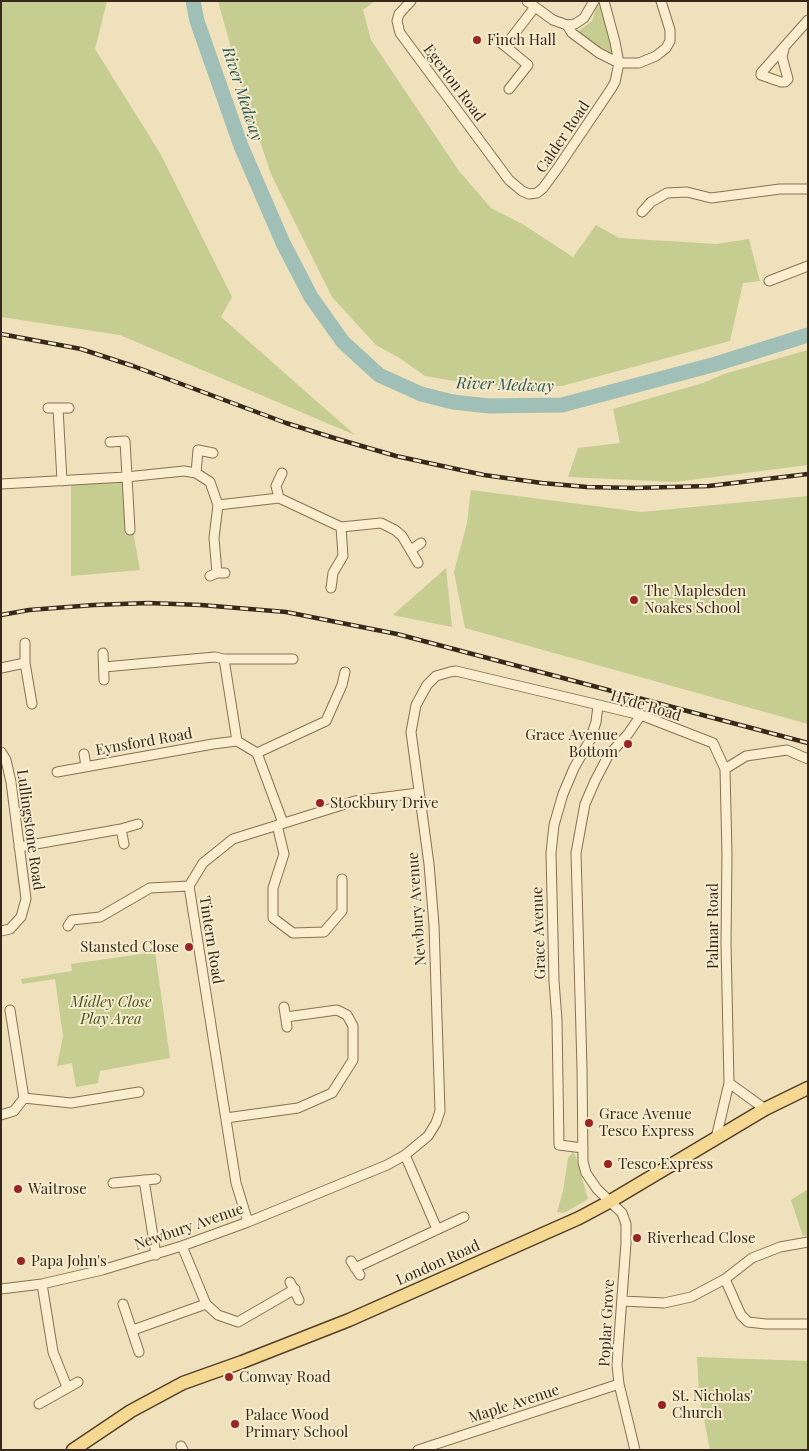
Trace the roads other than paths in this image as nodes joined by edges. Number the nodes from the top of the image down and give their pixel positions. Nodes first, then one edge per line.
1 (412, 1) edge
2 (527, 1) edge
3 (594, 1) edge
4 (604, 1) edge
5 (661, 1) edge
6 (535, 7) junction
7 (808, 20) edge
8 (567, 26) junction
9 (784, 49) dead end
10 (619, 63) junction
11 (509, 89) dead end
12 (510, 180) joint
13 (808, 190) edge
14 (642, 212) dead end
15 (808, 266) edge
16 (769, 281) dead end
17 (69, 408) dead end
18 (110, 442) dead end
19 (213, 453) dead end
20 (196, 473) junction
21 (283, 473) dead end
22 (126, 477) junction
23 (62, 481) junction
24 (1, 484) edge
25 (278, 498) junction
26 (218, 505) junction
27 (341, 527) junction
28 (130, 530) dead end
29 (421, 543) dead end
30 (411, 550) junction
31 (418, 563) dead end
32 (217, 574) dead end
33 (331, 588) dead end
34 (25, 643) dead end
35 (103, 653) dead end
36 (224, 659) junction
37 (294, 659) dead end
38 (25, 663) junction
39 (104, 667) junction
40 (1, 668) edge
41 (456, 671) joint
42 (345, 672) dead end
43 (104, 680) dead end
44 (333, 681) dead end
45 (342, 685) junction
46 (32, 704) dead end
47 (598, 706) junction
48 (641, 715) junction
49 (238, 741) junction
50 (1, 752) edge
51 (256, 753) junction
52 (84, 754) dead end
53 (808, 759) edge
54 (86, 766) junction
55 (725, 769) junction
56 (57, 772) dead end
57 (418, 793) junction
58 (138, 824) dead end
59 (280, 824) junction
60 (121, 829) junction
61 (124, 844) dead end
62 (19, 847) junction
63 (342, 879) dead end
64 (189, 886) junction
65 (68, 926) dead end
66 (1, 931) edge
67 (10, 1010) dead end
68 (287, 1027) dead end
69 (729, 1083) junction
70 (808, 1088) edge
71 (139, 1092) dead end
72 (24, 1098) junction
73 (765, 1110) junction
74 (1, 1115) edge
75 (226, 1118) junction
76 (716, 1138) junction
77 (583, 1148) junction
78 (405, 1155) junction
79 (156, 1179) dead end
80 (144, 1180) junction
81 (113, 1183) dead end
82 (609, 1202) junction
83 (464, 1216) dead end
84 (248, 1222) junction
85 (436, 1229) junction
86 (808, 1242) edge
87 (182, 1246) junction
88 (156, 1255) junction
89 (355, 1268) dead end
90 (725, 1279) junction
91 (42, 1284) junction
92 (1, 1289) edge
93 (299, 1300) dead end
94 (622, 1301) junction
95 (123, 1304) dead end
96 (206, 1304) junction
97 (808, 1324) edge
98 (133, 1330) junction
99 (139, 1352) dead end
100 (78, 1382) dead end
101 (619, 1384) junction
102 (67, 1387) junction
103 (39, 1404) dead end
104 (73, 1450) edge
105 (418, 1450) edge
106 (635, 1450) edge

1 - 12 street, Egerton Road
2 - 6 street
3 - 8 street
4 - 10 street, Calder Road
5 - 10 street
6 - 8 street
6 - 11 street
7 - 9 street
8 - 10 street
10 - 12 street, Calder Road
13 - 14 street
15 - 16 street
17 - 23 street
18 - 22 street
19 - 20 street
20 - 22 street
20 - 26 street
21 - 25 street
22 - 23 street
22 - 28 street
23 - 24 street
25 - 26 street
25 - 27 street
26 - 32 street
27 - 30 street
27 - 33 street
29 - 30 street
30 - 31 street
34 - 38 street
35 - 39 street
36 - 37 street
36 - 39 street
36 - 49 street
38 - 40 street
38 - 46 street
39 - 43 street
41 - 47 street, Hyde Road
41 - 57 street, Newbury Avenue
42 - 45 street
44 - 45 street
45 - 51 street
47 - 48 street, Hyde Road
47 - 77 street, Grace Avenue
48 - 55 street, Hyde Road
48 - 77 street
49 - 51 street
49 - 54 street, Eynsford Road
50 - 62 street, Lullingstone Road
51 - 59 street
52 - 54 street
53 - 55 street
54 - 56 street, Eynsford Road
55 - 69 street, Palmar Road
57 - 59 street, Tintern Road
57 - 78 street, Newbury Avenue
58 - 60 street
59 - 63 street
59 - 64 street, Tintern Road
60 - 61 street
60 - 62 street
62 - 66 street, Lullingstone Road
64 - 65 street
64 - 75 street, Tintern Road
67 - 72 street
68 - 75 street
69 - 73 street
69 - 76 street, Palmar Road
70 - 73 main road, London Road
71 - 72 street
72 - 74 street
73 - 76 main road, London Road
75 - 84 street, Tintern Road
76 - 82 main road, London Road
77 - 82 street
78 - 84 street, Newbury Avenue
78 - 85 street
79 - 80 street
80 - 81 street
80 - 88 street
82 - 94 street, Poplar Grove
82 - 104 main road, London Road
83 - 85 street
84 - 87 street, Newbury Avenue
85 - 89 street
86 - 90 street
87 - 88 street, Newbury Avenue
87 - 96 street
88 - 91 street, Newbury Avenue
90 - 94 street
90 - 97 street
91 - 92 street, Newbury Avenue
91 - 102 street
93 - 96 street
94 - 101 street, Poplar Grove
95 - 98 street
96 - 98 street
98 - 99 street
100 - 102 street
101 - 105 street, Maple Avenue
101 - 106 street, Poplar Grove
102 - 103 street

